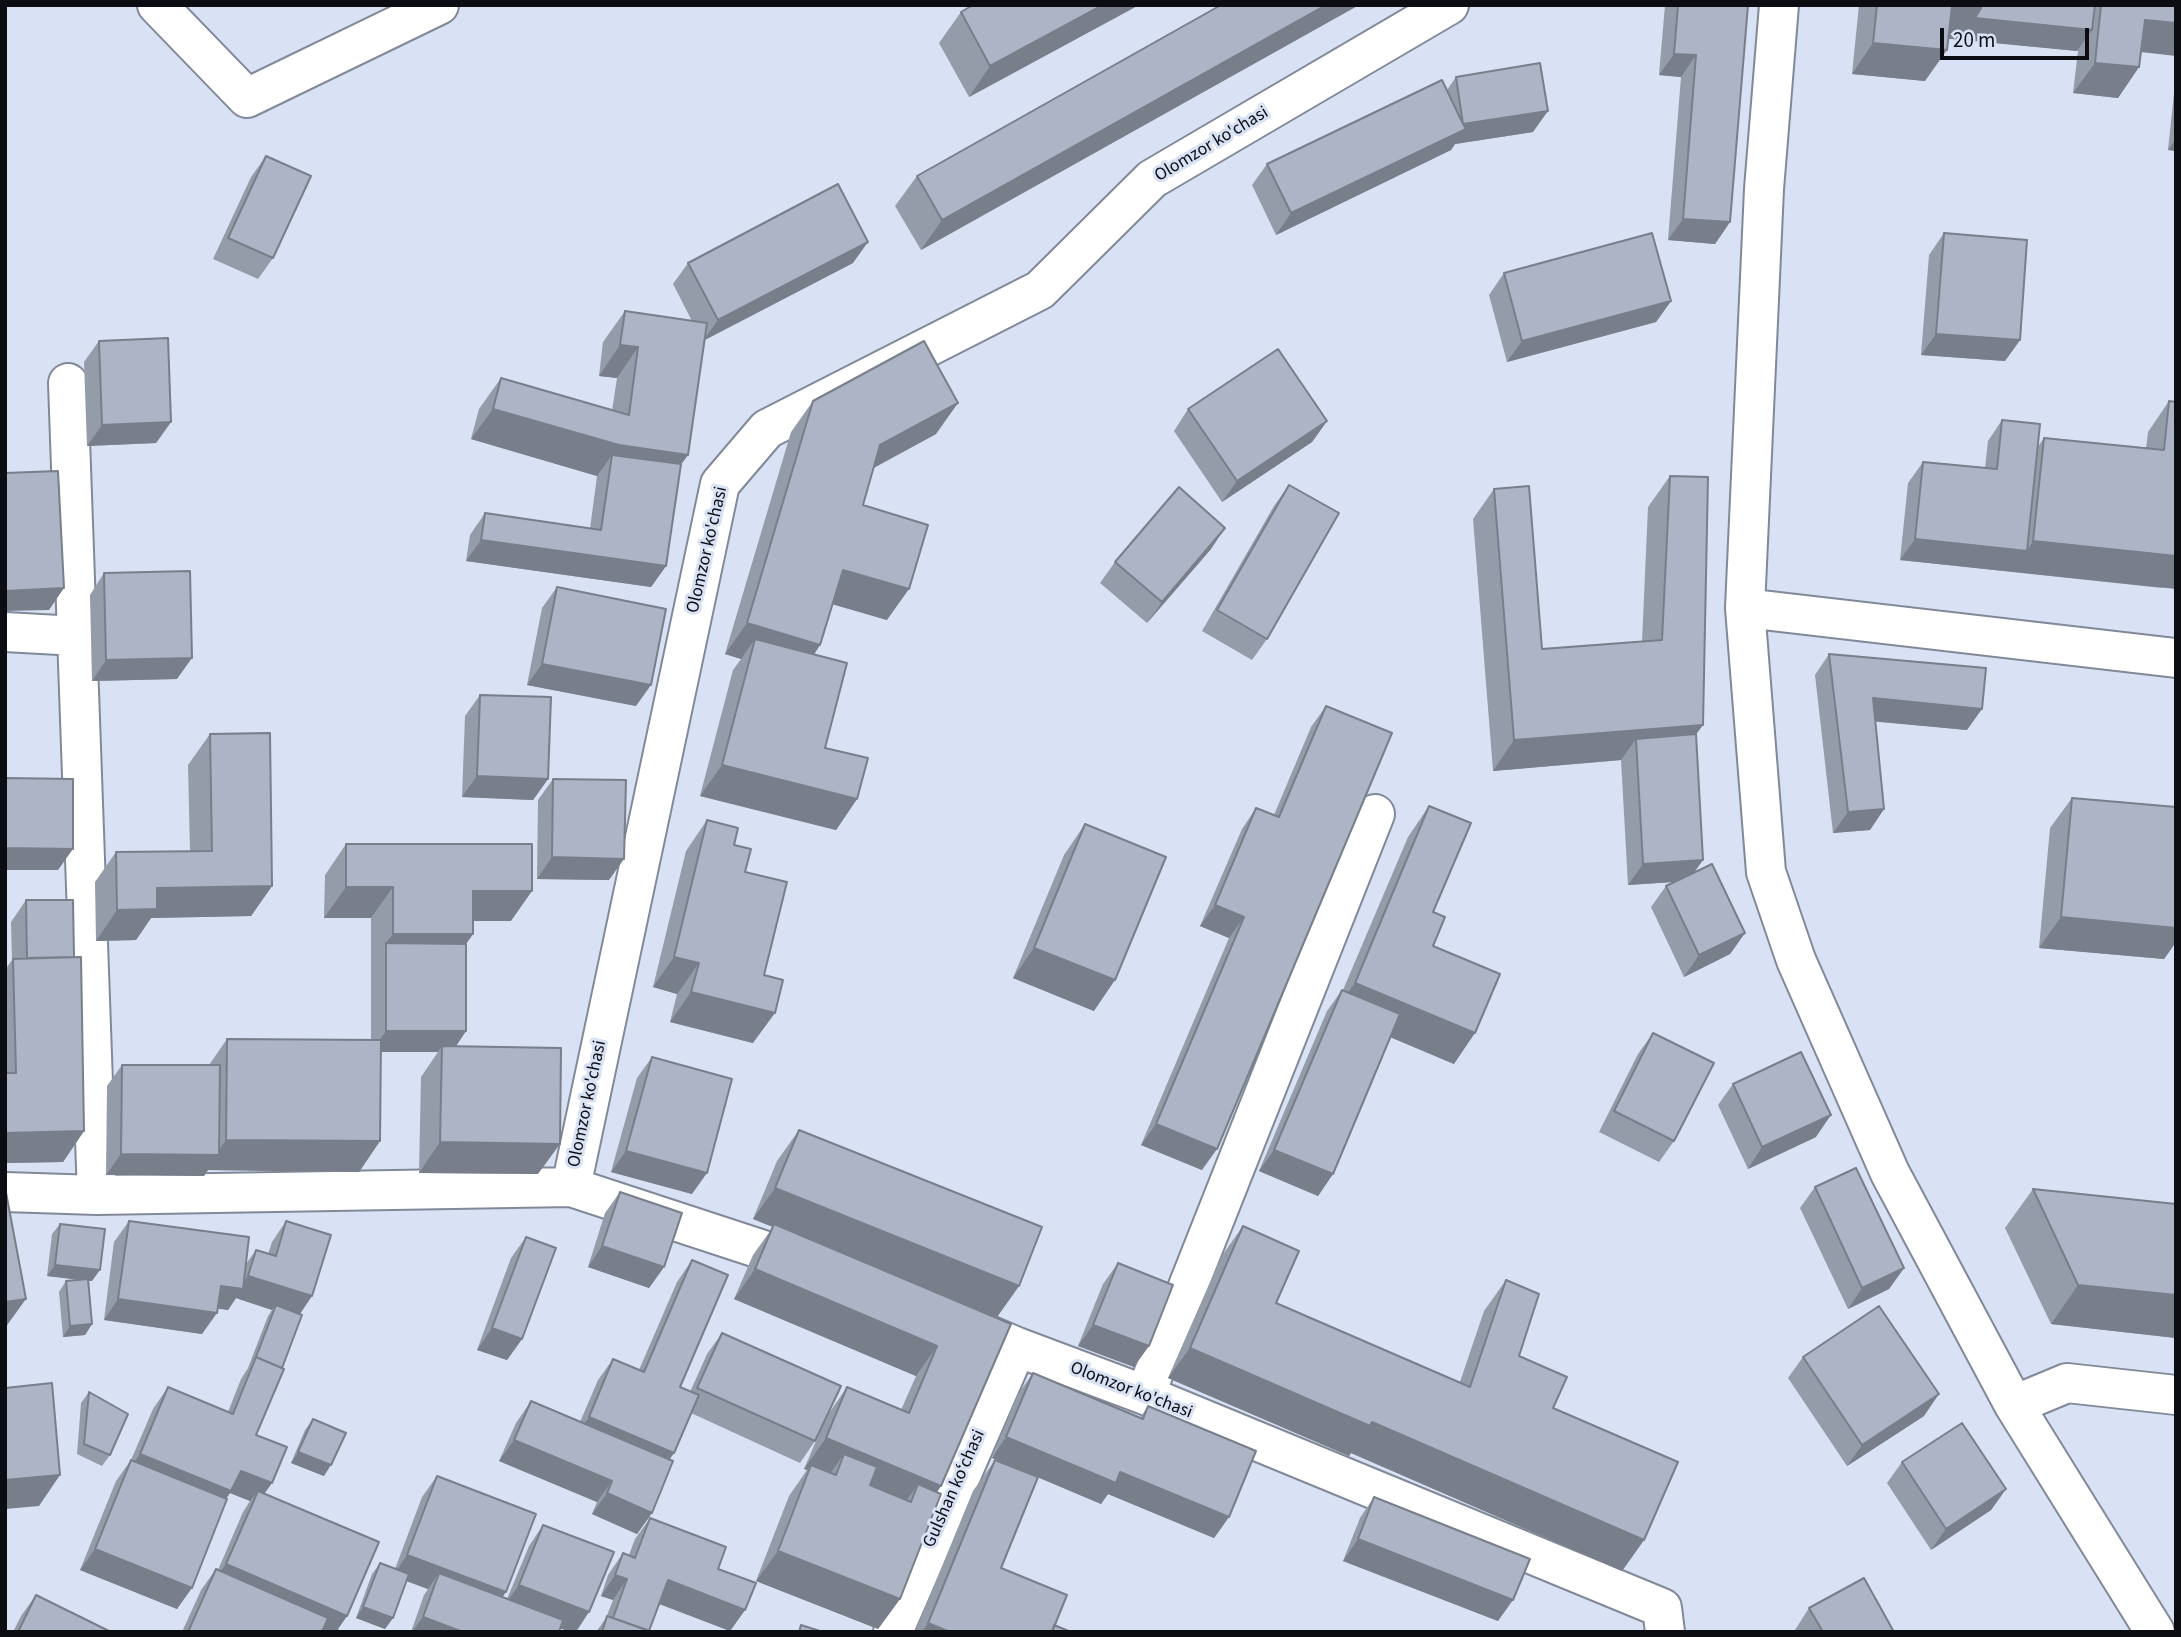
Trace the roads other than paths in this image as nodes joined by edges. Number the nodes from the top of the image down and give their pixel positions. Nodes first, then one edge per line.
1 (157, 5) edge
2 (439, 5) edge
3 (1448, 5) edge
4 (1779, 5) edge
5 (68, 383) dead end
6 (1745, 608) junction
7 (5, 632) edge
8 (77, 636) junction
9 (2176, 659) edge
10 (1375, 814) dead end
11 (570, 1187) junction
12 (5, 1192) edge
13 (97, 1195) junction
14 (836, 1274) edge
15 (928, 1309) edge
16 (1017, 1347) junction
17 (1145, 1395) junction
18 (2176, 1395) edge
19 (2014, 1405) junction
20 (893, 1632) edge
21 (1665, 1632) edge
22 (2155, 1632) edge

1 - 2 street
3 - 11 street, Olomzor ko'chasi
4 - 6 street
5 - 8 street
6 - 9 street
6 - 19 street
7 - 8 street
8 - 13 street
10 - 17 street
11 - 13 street, Olomzor ko'chasi
11 - 14 street, Olomzor ko'chasi
12 - 13 street, Olomzor ko'chasi
15 - 16 street, Olomzor ko'chasi
16 - 17 street, Olomzor ko'chasi
16 - 20 street, Gulshan koʻchasi
17 - 21 street, Olomzor ko'chasi
18 - 19 street
19 - 22 street

